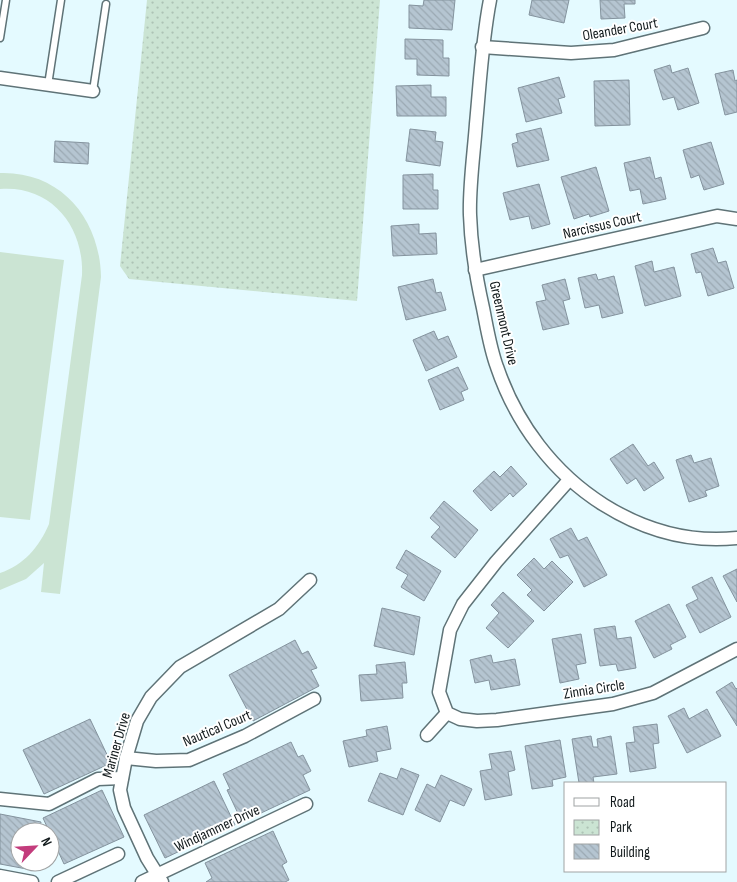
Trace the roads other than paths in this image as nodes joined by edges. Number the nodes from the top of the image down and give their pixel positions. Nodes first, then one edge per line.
1 (6, 0) edge
2 (61, 0) edge
3 (490, 0) edge
4 (106, 4) dead end
5 (703, 28) dead end
6 (0, 38) edge
7 (482, 47) junction
8 (0, 78) edge
9 (48, 85) junction
10 (93, 91) joint
11 (737, 219) edge
12 (475, 270) junction
13 (569, 480) junction
14 (737, 538) edge
15 (310, 580) dead end
16 (737, 650) edge
17 (314, 699) dead end
18 (447, 713) junction
19 (427, 735) dead end
20 (126, 758) junction
21 (122, 778) junction
22 (0, 799) edge
23 (306, 804) dead end
24 (118, 854) dead end
25 (0, 876) edge
26 (160, 878) edge
27 (32, 882) edge
28 (60, 882) edge
29 (142, 882) edge

1 - 6 lane
2 - 9 lane
3 - 7 street, Greenmont Drive
4 - 10 lane
5 - 7 street, Oleander Court
7 - 12 street, Greenmont Drive
8 - 9 street
9 - 10 street
11 - 12 street, Narcissus Court
12 - 13 street, Greenmont Drive
13 - 14 street, Greenmont Drive
13 - 18 street
15 - 20 street, Mariner Drive
16 - 18 street, Zinnia Circle
17 - 20 street, Nautical Court
18 - 19 street
20 - 21 street, Mariner Drive
21 - 22 street
21 - 26 street, Mariner Drive
23 - 26 street, Windjammer Drive
24 - 28 street
25 - 27 street
26 - 29 street, Windjammer Drive

